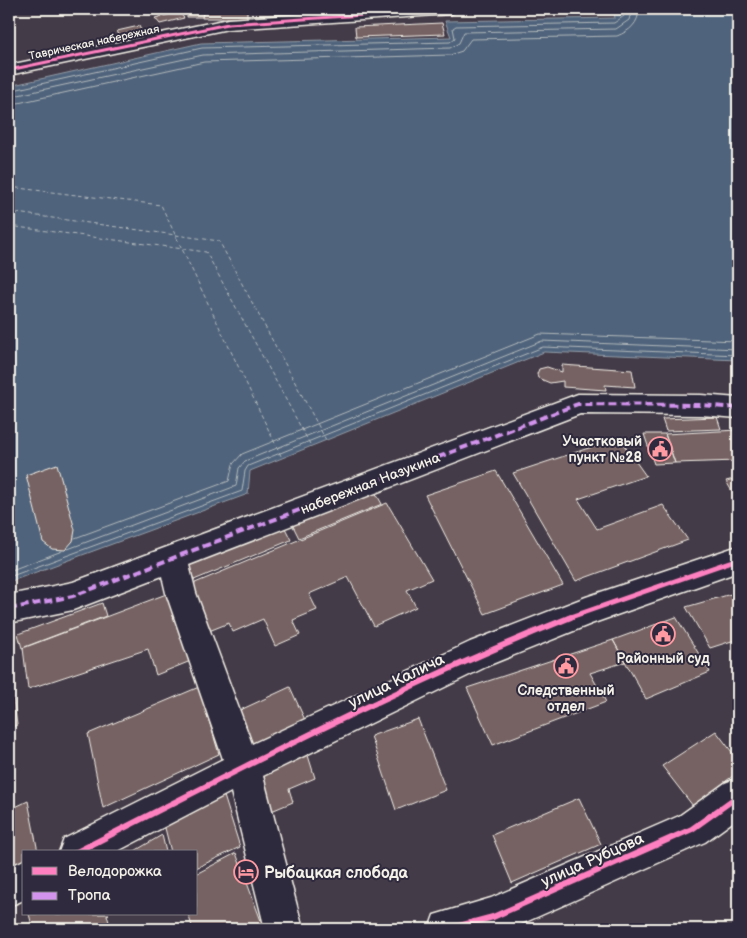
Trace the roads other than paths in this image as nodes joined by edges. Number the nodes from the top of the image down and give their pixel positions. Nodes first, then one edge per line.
1 (451, 9) edge
2 (9, 70) edge
3 (738, 408) edge
4 (173, 559) junction
5 (738, 559) edge
6 (9, 609) edge
7 (243, 767) junction
8 (738, 796) edge
9 (81, 850) edge
10 (22, 880) edge
11 (9, 887) edge
12 (284, 929) edge
13 (450, 929) edge

1 - 2 street, Таврическая набережная
3 - 4 street, набережная Назукина
4 - 6 street, набережная Назукина
4 - 7 street
5 - 7 street, улица Калича
7 - 9 street, улица Калича
7 - 12 street
8 - 13 street, улица Рубцова
10 - 11 street

